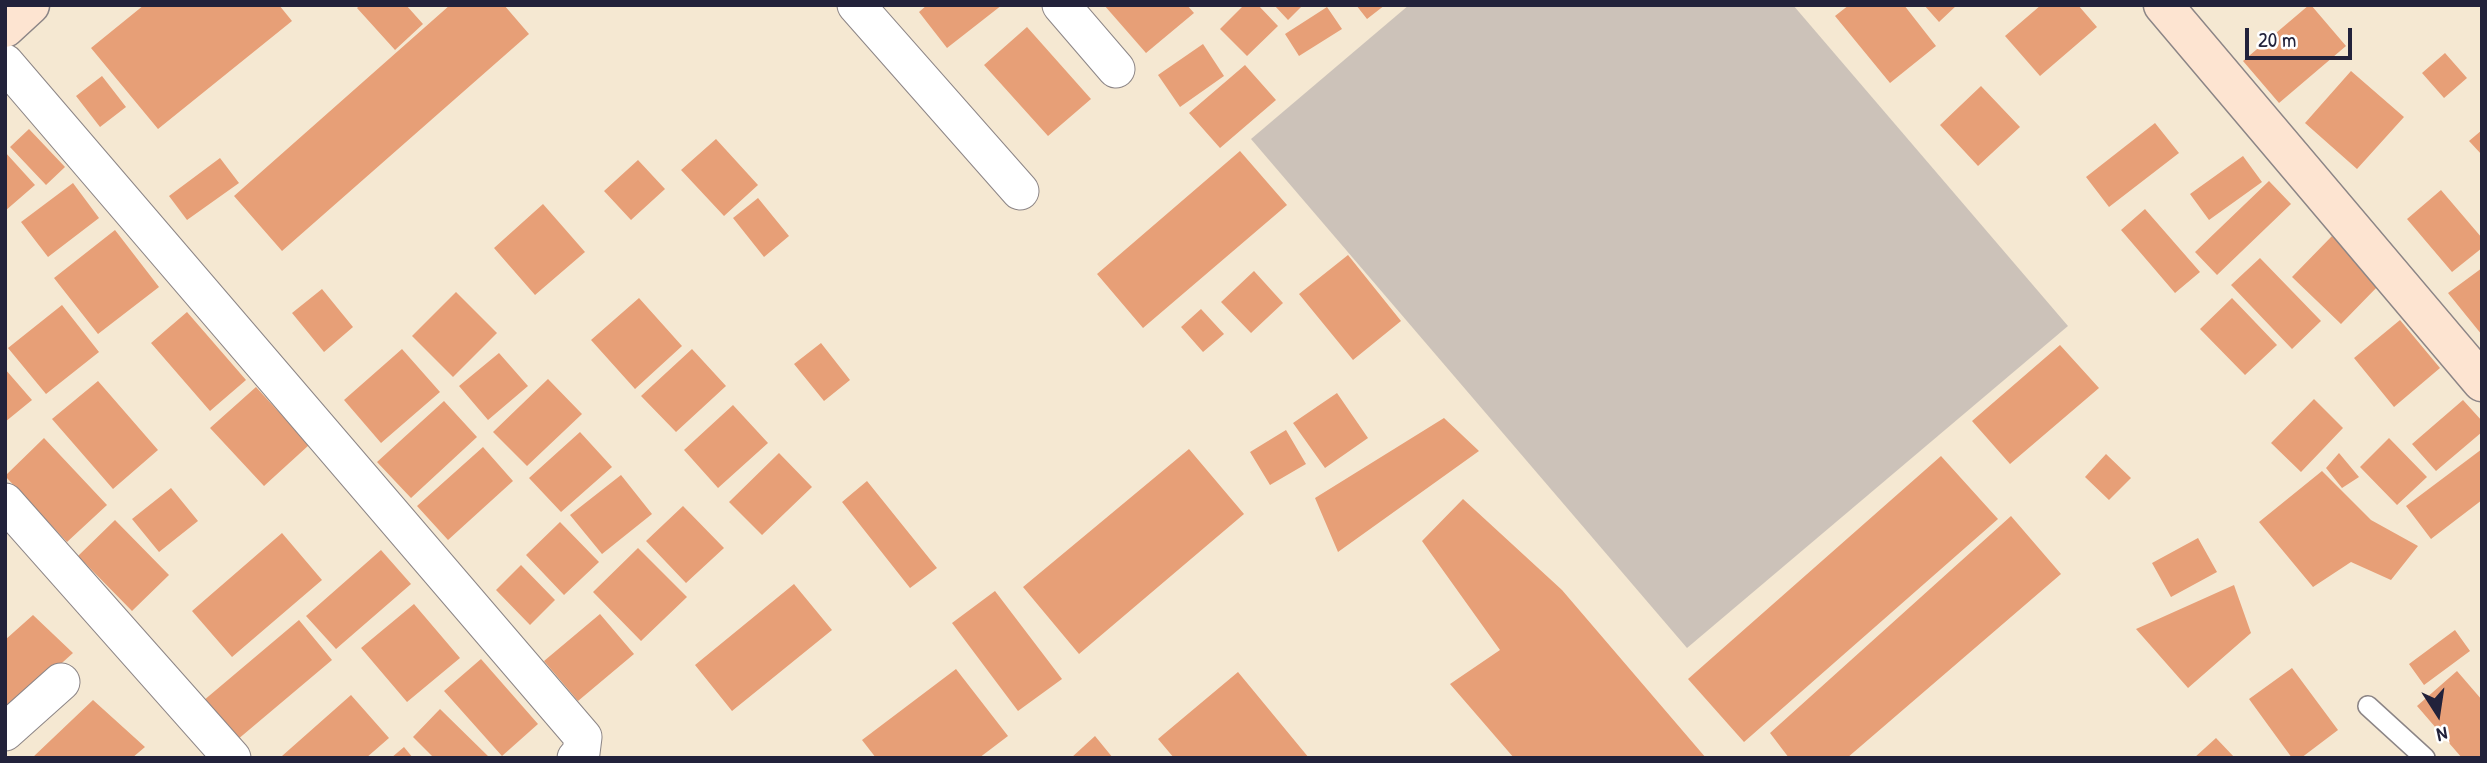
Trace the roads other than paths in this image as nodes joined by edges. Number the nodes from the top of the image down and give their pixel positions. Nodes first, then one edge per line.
1 (30, 5) edge
2 (856, 5) edge
3 (1061, 5) edge
4 (2163, 5) edge
5 (5, 28) edge
6 (5, 64) edge
7 (1116, 69) dead end
8 (1020, 191) dead end
9 (2482, 382) edge
10 (5, 502) edge
11 (61, 682) dead end
12 (2368, 706) dead end
13 (5, 732) edge
14 (581, 756) edge
15 (233, 758) edge
16 (2425, 758) edge

1 - 5 street
2 - 8 street
3 - 7 street
4 - 9 street
6 - 14 street
10 - 15 street
11 - 13 street
12 - 16 lane

